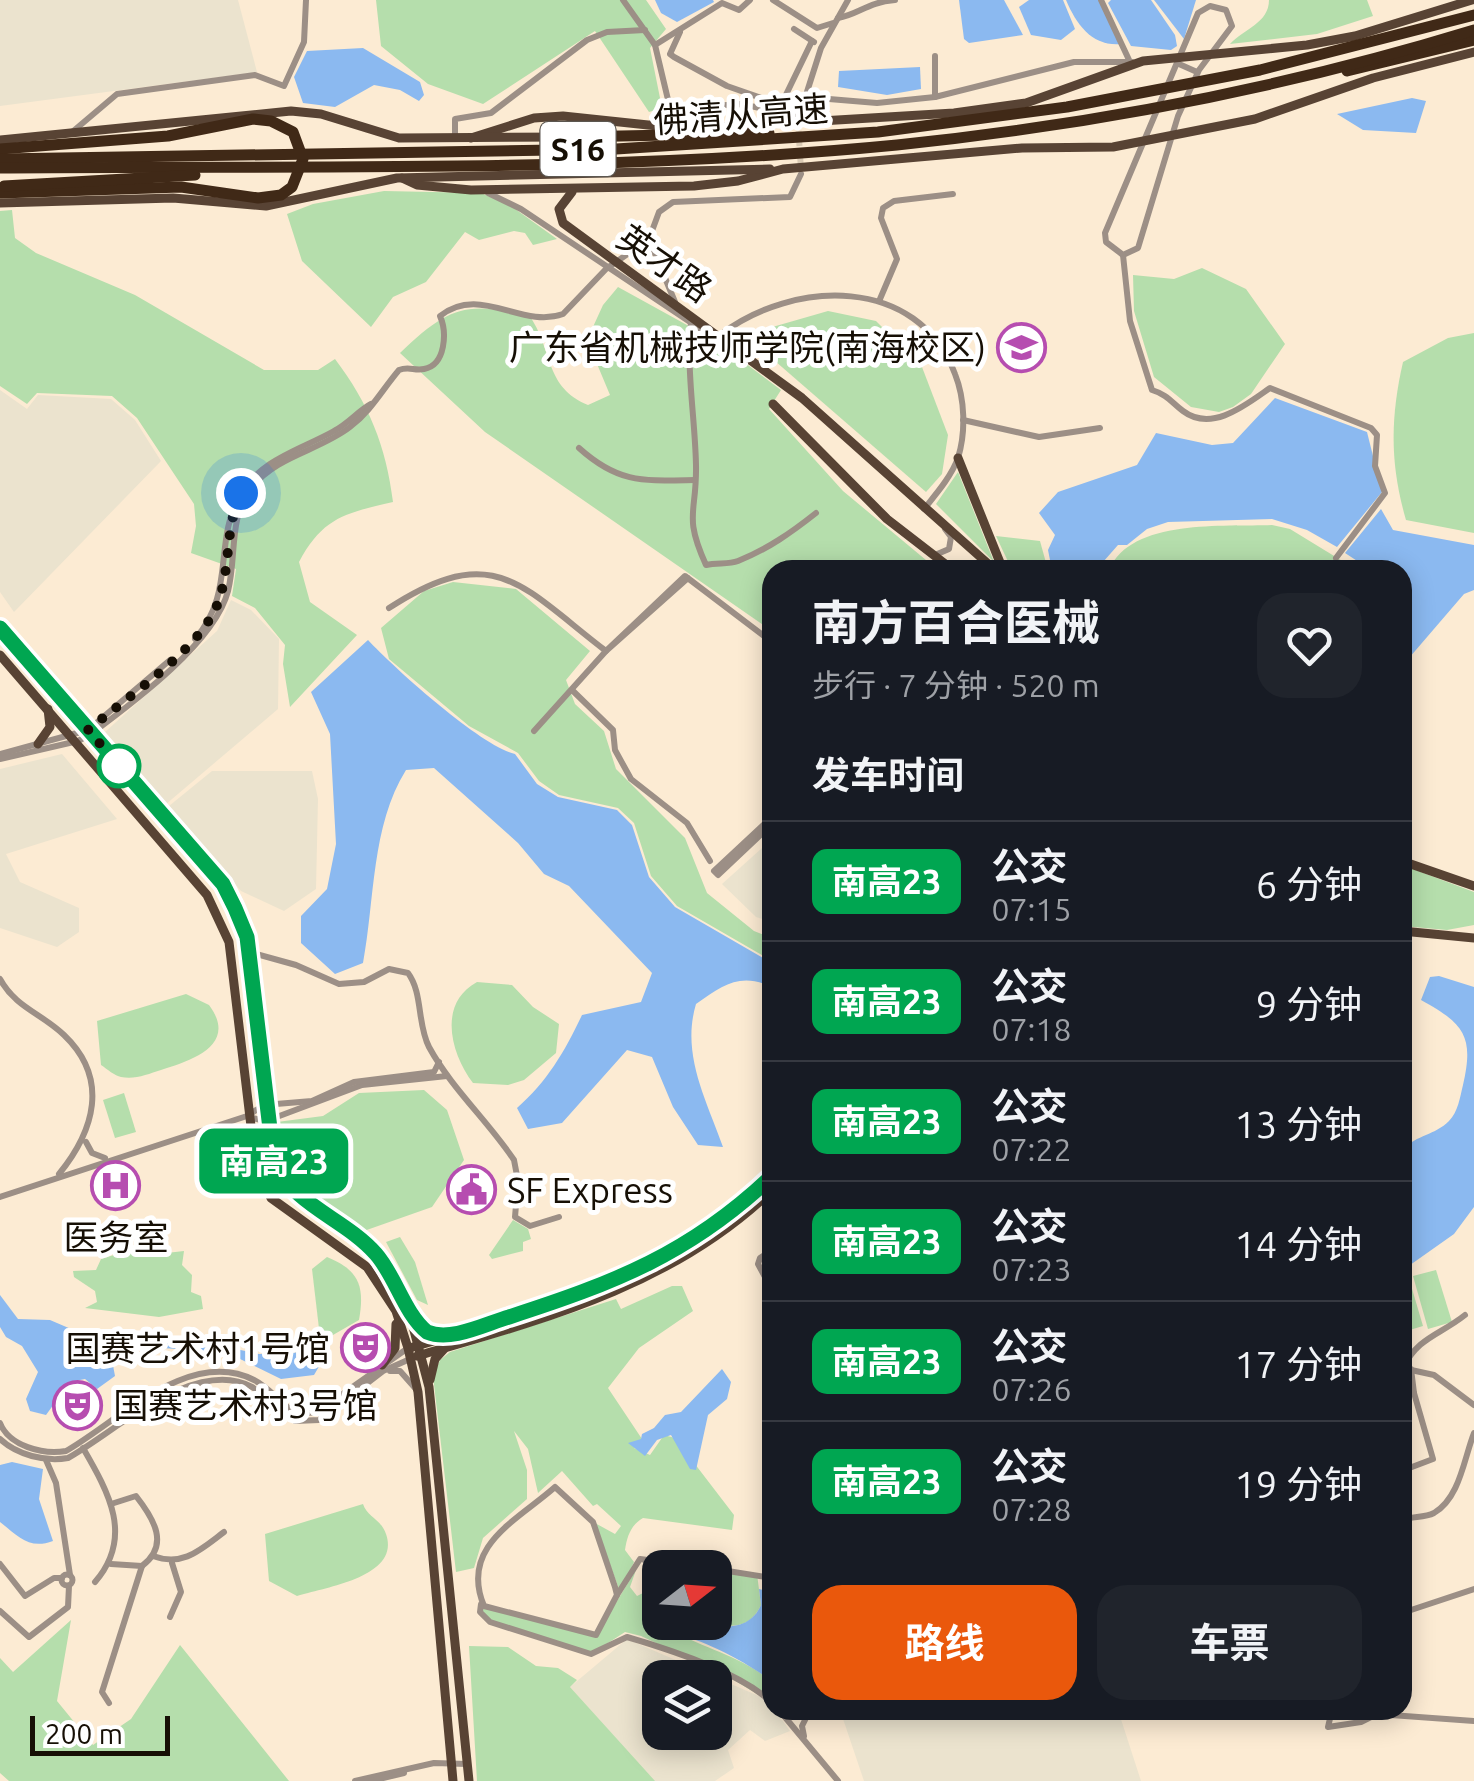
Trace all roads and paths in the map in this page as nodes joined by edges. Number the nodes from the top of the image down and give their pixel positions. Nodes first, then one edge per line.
1 (306, 0) edge
2 (623, 0) edge
3 (750, 0) edge
4 (774, 0) edge
5 (848, 0) edge
6 (895, 0) edge
7 (1101, 0) edge
8 (1202, 0) edge
9 (1218, 0) edge
10 (1472, 0) edge
11 (1226, 10) junction
12 (1198, 13) junction
13 (1474, 13) edge
14 (836, 20) junction
15 (794, 29) dead end
16 (644, 30) junction
17 (1474, 30) edge
18 (680, 32) junction
19 (1474, 40) edge
20 (812, 41) junction
21 (655, 45) junction
22 (821, 48) junction
23 (1210, 52) junction
24 (1474, 52) edge
25 (935, 56) dead end
26 (1181, 59) junction
27 (1143, 61) junction
28 (1130, 62) junction
29 (1202, 76) junction
30 (1264, 84) junction
31 (806, 97) junction
32 (935, 97) junction
33 (671, 109) junction
34 (781, 109) junction
35 (650, 124) junction
36 (674, 126) dead end
37 (70, 134) junction
38 (828, 136) junction
39 (573, 137) joint
40 (456, 138) junction
41 (471, 138) junction
42 (1170, 138) junction
43 (0, 140) edge
44 (1144, 143) junction
45 (0, 149) edge
46 (0, 159) edge
47 (335, 167) junction
48 (0, 168) edge
49 (782, 169) junction
50 (801, 174) dead end
51 (402, 178) junction
52 (0, 190) edge
53 (479, 190) junction
54 (576, 190) junction
55 (673, 192) dead end
56 (953, 194) dead end
57 (672, 202) junction
58 (0, 203) edge
59 (649, 239) junction
60 (1123, 255) junction
61 (611, 266) junction
62 (880, 299) junction
63 (675, 302) junction
64 (692, 320) junction
65 (720, 336) junction
66 (773, 404) dead end
67 (964, 420) junction
68 (1100, 428) dead end
69 (579, 448) dead end
70 (958, 458) junction
71 (695, 480) junction
72 (924, 508) junction
73 (816, 513) dead end
74 (934, 556) junction
75 (1336, 558) dead end
76 (939, 560) edge
77 (984, 560) edge
78 (999, 560) edge
79 (389, 608) dead end
80 (0, 628) edge
81 (762, 634) edge
82 (606, 651) junction
83 (0, 654) edge
84 (572, 690) junction
85 (48, 709) junction
86 (534, 731) dead end
87 (90, 732) junction
88 (76, 739) junction
89 (38, 744) junction
90 (0, 756) edge
91 (762, 829) edge
92 (710, 861) dead end
93 (1412, 864) edge
94 (716, 873) dead end
95 (1474, 886) edge
96 (1474, 930) edge
97 (1412, 932) edge
98 (1457, 938) junction
99 (1474, 938) edge
100 (248, 952) junction
101 (264, 958) junction
102 (250, 966) junction
103 (0, 979) edge
104 (439, 1062) junction
105 (449, 1076) junction
106 (264, 1105) junction
107 (247, 1116) junction
108 (266, 1121) junction
109 (86, 1141) junction
110 (110, 1159) junction
111 (59, 1174) junction
112 (762, 1184) edge
113 (0, 1197) edge
114 (762, 1199) edge
115 (559, 1217) dead end
116 (408, 1304) junction
117 (396, 1311) junction
118 (1465, 1315) dead end
119 (461, 1332) junction
120 (444, 1349) junction
121 (1412, 1351) edge
122 (415, 1352) junction
123 (383, 1368) junction
124 (1412, 1369) edge
125 (1412, 1387) edge
126 (423, 1390) junction
127 (1414, 1393) joint
128 (1474, 1405) edge
129 (0, 1423) edge
130 (1474, 1433) edge
131 (2, 1439) edge
132 (82, 1446) junction
133 (46, 1458) junction
134 (1412, 1467) edge
135 (111, 1504) junction
136 (1412, 1518) edge
137 (224, 1532) dead end
138 (153, 1556) junction
139 (642, 1559) edge
140 (172, 1563) junction
141 (0, 1564) edge
142 (111, 1564) junction
143 (142, 1566) junction
144 (732, 1572) edge
145 (66, 1576) junction
146 (762, 1576) edge
147 (95, 1582) dead end
148 (1474, 1589) edge
149 (617, 1595) junction
150 (481, 1604) dead end
151 (1412, 1610) edge
152 (0, 1611) edge
153 (170, 1617) dead end
154 (762, 1697) edge
155 (109, 1704) dead end
156 (1412, 1717) edge
157 (787, 1720) edge
158 (805, 1720) edge
159 (1330, 1720) edge
160 (1365, 1720) edge
161 (1474, 1721) edge
162 (803, 1738) junction
163 (452, 1763) junction
164 (468, 1764) junction
165 (355, 1781) edge
166 (371, 1781) edge
167 (454, 1781) edge
168 (469, 1781) edge
169 (838, 1781) edge

1 - 37 street
2 - 16 street
3 - 18 street
4 - 14 street
5 - 14 street
6 - 14 street
7 - 28 street
8 - 12 street
9 - 11 street
10 - 23 main road
11 - 12 street
11 - 23 street
12 - 26 street
13 - 29 highway, 佛清从高速 / S16
14 - 22 street
15 - 20 street
16 - 21 street
16 - 40 street
17 - 30 highway, 佛清从高速 / S16
18 - 21 street
18 - 34 street
19 - 30 highway
20 - 22 street
20 - 34 street
21 - 33 street
22 - 31 street
23 - 26 main road
23 - 29 street
24 - 42 main road
25 - 32 street
26 - 27 main road
26 - 29 street
26 - 44 street
27 - 28 street
27 - 35 main road
28 - 32 street
29 - 38 highway, 佛清从高速 / S16
29 - 42 street
30 - 47 highway, 佛清从高速 / S16
31 - 32 street
31 - 34 street
33 - 34 street
33 - 35 street
33 - 36 street
35 - 41 main road
37 - 40 main road
37 - 43 main road
38 - 39 highway
38 - 46 highway, 佛清从高速 / S16
39 - 41 main road
40 - 41 main road
42 - 44 main road
42 - 60 street
44 - 49 main road
44 - 60 street
45 - 52 highway
47 - 48 highway, 佛清从高速 / S16
47 - 52 highway
49 - 51 main road
49 - 54 main road
50 - 57 street
51 - 53 main road
51 - 58 main road
53 - 54 main road
53 - 61 street, 英才路
54 - 61 main road, 英才路
55 - 57 street
56 - 62 street
57 - 59 street
59 - 61 street
59 - 63 street
60 - 75 street
61 - 63 main road, 英才路
61 - 64 street, 英才路
61 - 87 street
62 - 65 street
62 - 67 street
63 - 64 main road, 英才路
64 - 65 main road, 英才路
64 - 71 street
64 - 72 street, 英才路
65 - 72 main road, 英才路
66 - 74 main road
67 - 68 street
67 - 70 street
69 - 71 street
70 - 72 street
70 - 78 main road
71 - 73 street
72 - 74 street, 英才路
72 - 77 main road, 英才路
74 - 76 main road
79 - 82 street
80 - 87 main road
81 - 82 street
82 - 84 street
83 - 85 main road
84 - 86 street
84 - 92 street
85 - 88 main road
85 - 89 main road
87 - 88 street
87 - 100 main road
88 - 89 street
88 - 90 street
88 - 107 main road
89 - 90 street
91 - 94 street
93 - 95 main road
96 - 98 main road
97 - 98 main road
98 - 99 main road
100 - 101 street
100 - 102 main road
101 - 102 street
101 - 104 street
102 - 106 main road
103 - 109 street
104 - 105 street
104 - 106 street
105 - 108 street
105 - 115 street
106 - 107 street
106 - 108 main road
107 - 108 street
107 - 110 street
107 - 117 main road
108 - 116 main road
109 - 110 street
109 - 111 street
110 - 111 street
111 - 113 street
112 - 119 main road
114 - 120 main road
116 - 119 main road
116 - 122 main road
117 - 122 main road
117 - 123 main road
118 - 121 street
119 - 122 main road
120 - 122 main road
120 - 126 main road
122 - 123 street
122 - 126 main road
123 - 126 street
123 - 132 street
124 - 128 street
125 - 127 street
126 - 163 main road
126 - 164 main road
127 - 134 street
129 - 131 street
130 - 136 street
131 - 132 street
131 - 133 street
132 - 133 street
132 - 135 street
133 - 145 street
135 - 138 street
135 - 142 street
137 - 140 street
138 - 140 street
138 - 143 street
139 - 149 street
140 - 153 street
141 - 145 street
142 - 143 street
142 - 147 street
143 - 155 street
144 - 146 street
145 - 152 street
148 - 151 street
149 - 149 street
150 - 154 street
156 - 161 street
157 - 162 street
158 - 162 street
159 - 160 street
162 - 169 street
163 - 164 street
163 - 165 street
163 - 166 street
163 - 167 main road
164 - 168 main road

